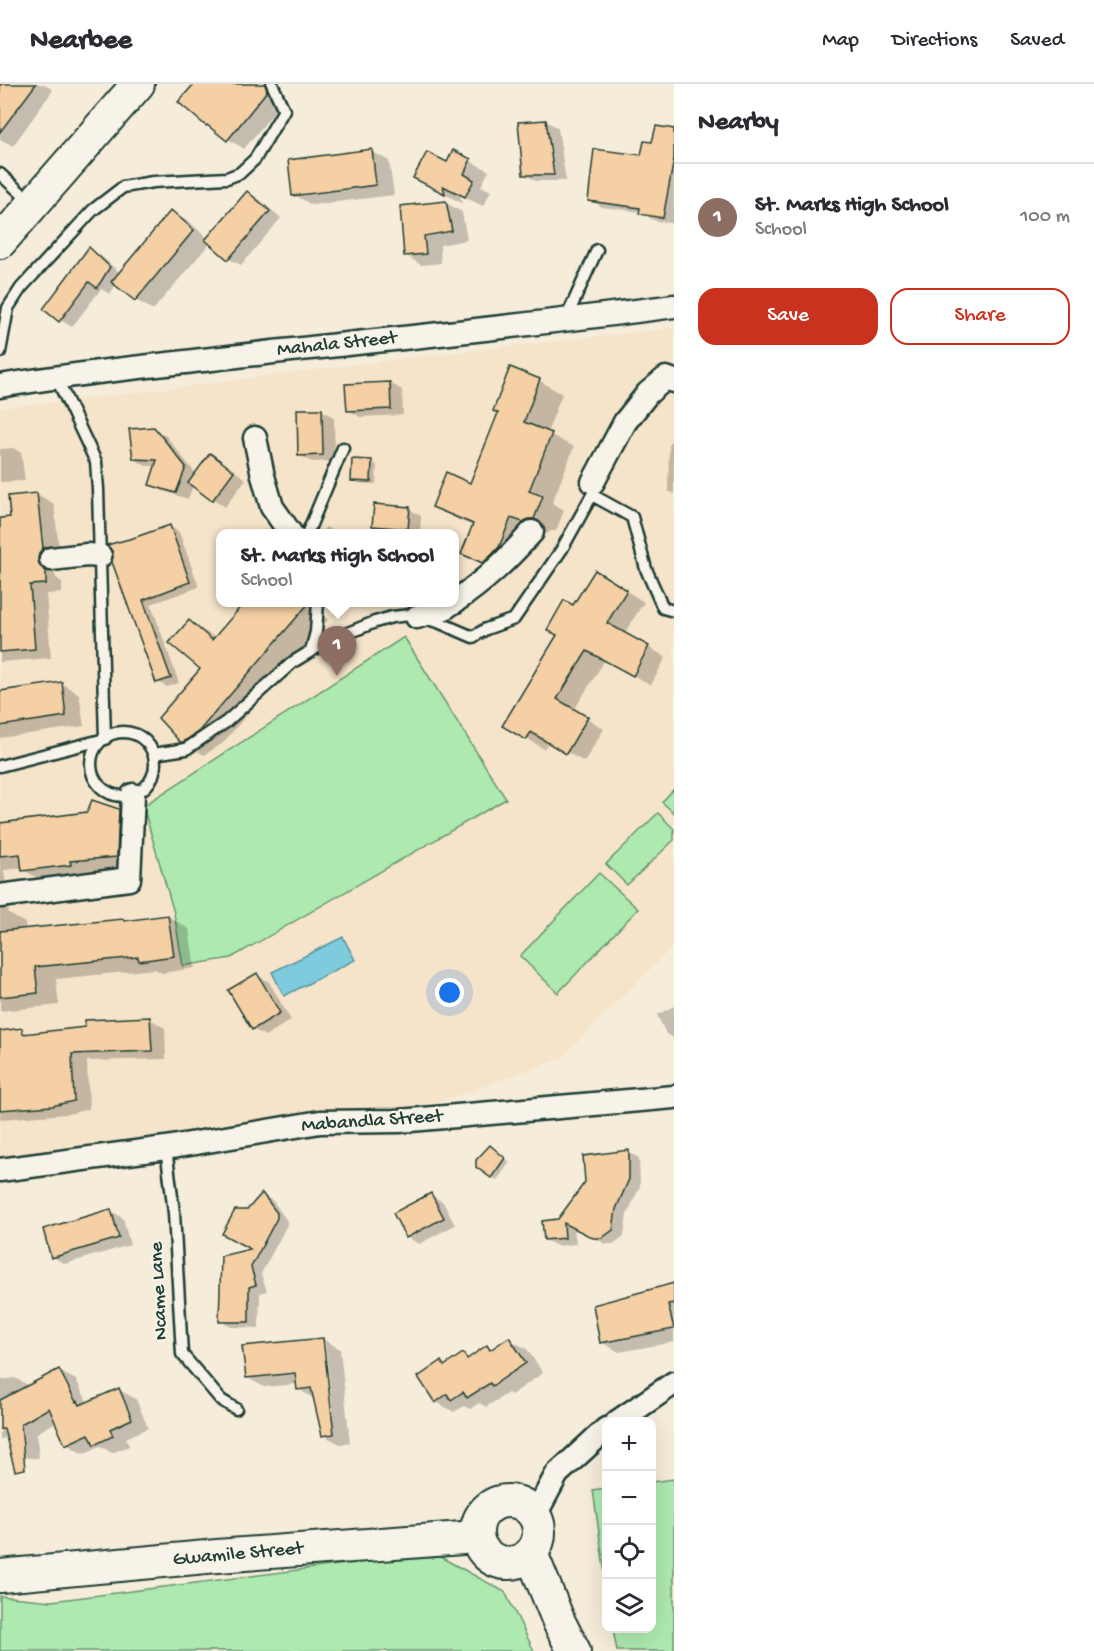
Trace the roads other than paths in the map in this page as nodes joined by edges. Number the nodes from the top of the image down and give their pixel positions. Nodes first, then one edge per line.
1 (138, 84) edge
2 (272, 84) edge
3 (0, 174) edge
4 (33, 204) junction
5 (0, 242) edge
6 (597, 250) dead end
7 (674, 306) edge
8 (564, 321) junction
9 (0, 352) edge
10 (56, 377) junction
11 (674, 381) edge
12 (0, 386) edge
13 (255, 438) dead end
14 (343, 448) dead end
15 (593, 482) dead end
16 (287, 529) edge
17 (309, 529) edge
18 (532, 532) dead end
19 (100, 556) junction
20 (51, 559) dead end
21 (459, 598) edge
22 (318, 607) edge
23 (446, 607) edge
24 (674, 611) edge
25 (417, 617) junction
26 (311, 651) junction
27 (105, 739) junction
28 (154, 754) junction
29 (0, 766) edge
30 (133, 795) junction
31 (0, 896) edge
32 (674, 1096) edge
33 (166, 1148) junction
34 (0, 1170) edge
35 (674, 1383) edge
36 (237, 1409) dead end
37 (624, 1417) edge
38 (602, 1433) edge
39 (535, 1515) junction
40 (476, 1533) junction
41 (531, 1552) junction
42 (0, 1576) edge
43 (574, 1651) edge

1 - 4 main road
2 - 9 lane
3 - 4 lane
4 - 5 main road
6 - 8 lane
7 - 8 street, Mahala Street
8 - 10 street, Mahala Street
10 - 12 street, Mahala Street
10 - 19 lane
11 - 15 street
13 - 16 street
14 - 17 lane
18 - 21 street
19 - 20 street
19 - 27 lane
22 - 26 lane
23 - 25 street
24 - 25 lane
25 - 26 lane
26 - 28 lane
27 - 28 lane
27 - 29 lane
27 - 30 lane
28 - 30 lane
30 - 31 street
32 - 33 street, Mabandla Street
33 - 34 street, Mabandla Street
33 - 36 lane, Ncame Lane
35 - 37 street
38 - 39 street
39 - 40 main road
39 - 41 main road
40 - 41 main road
40 - 42 main road, Gwamile Street
41 - 43 main road

